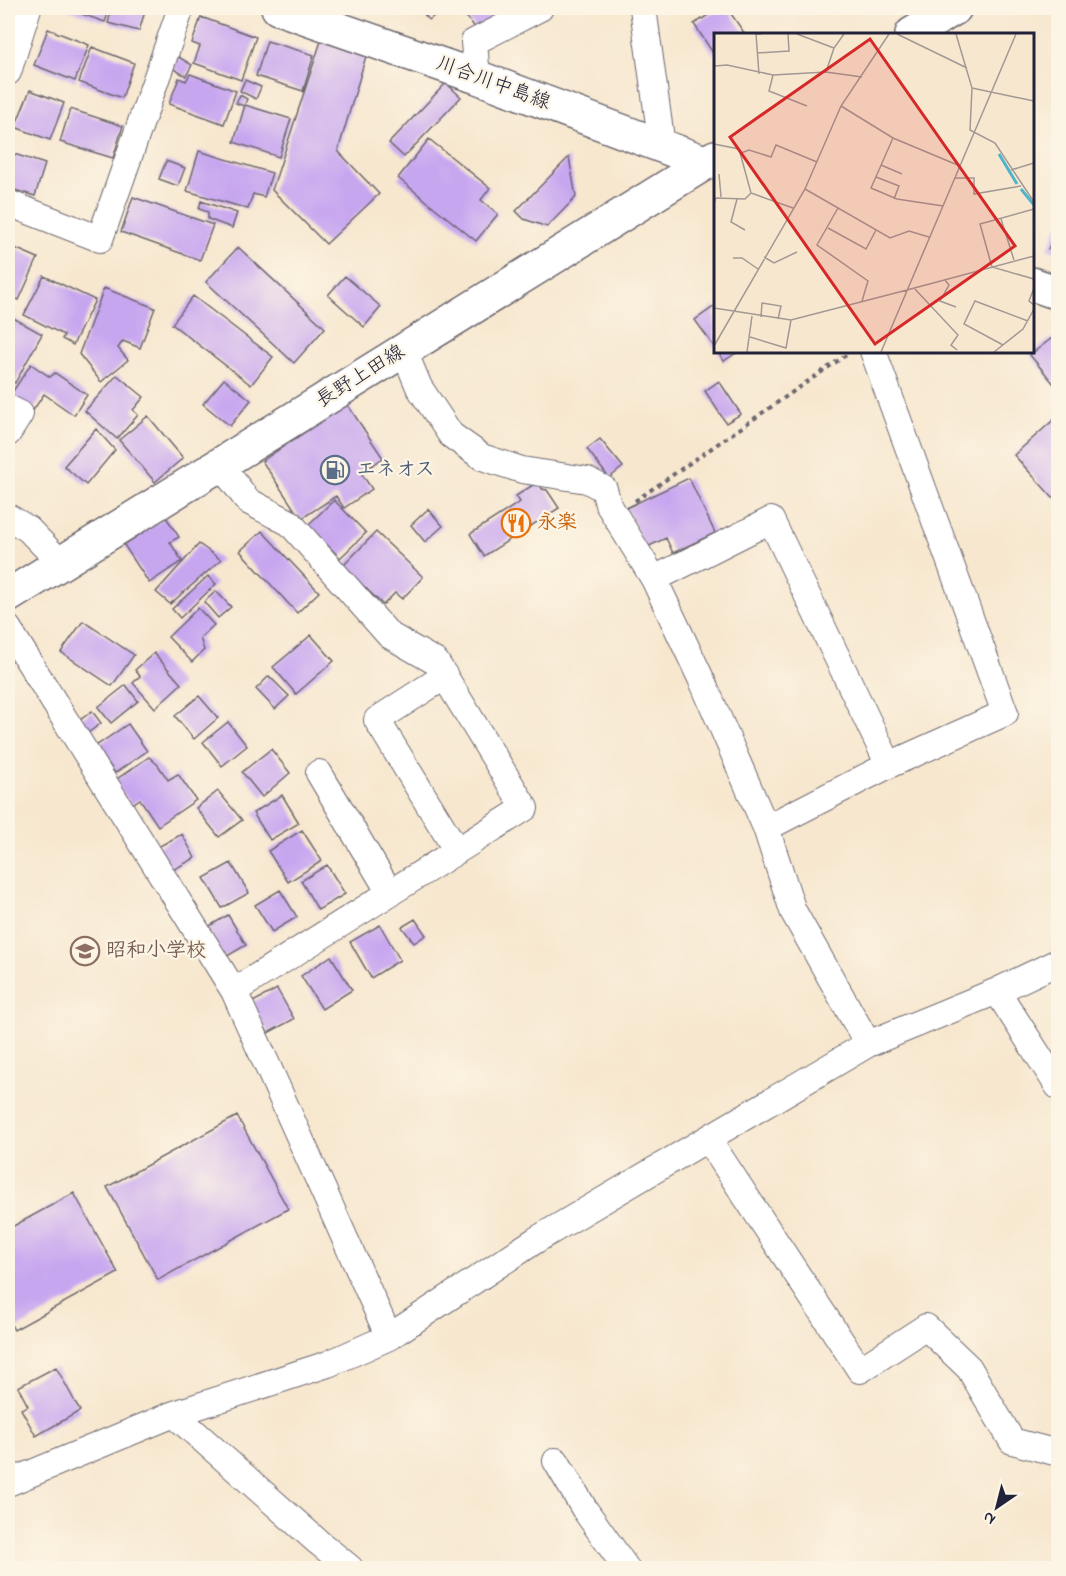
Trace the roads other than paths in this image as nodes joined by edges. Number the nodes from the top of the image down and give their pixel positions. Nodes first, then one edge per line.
1 (28, 8) edge
2 (181, 8) edge
3 (278, 8) edge
4 (540, 8) edge
5 (643, 8) edge
6 (955, 8) edge
7 (914, 33) edge
8 (8, 72) edge
9 (477, 77) junction
10 (662, 146) junction
11 (712, 162) edge
12 (8, 203) edge
13 (1033, 284) edge
14 (1059, 293) edge
15 (404, 351) junction
16 (873, 352) edge
17 (8, 408) edge
18 (8, 433) edge
19 (220, 464) junction
20 (8, 517) edge
21 (60, 562) junction
22 (654, 579) junction
23 (8, 596) edge
24 (8, 628) edge
25 (446, 676) junction
26 (889, 765) junction
27 (319, 773) dead end
28 (766, 828) junction
29 (457, 851) junction
30 (390, 893) junction
31 (1059, 962) edge
32 (234, 991) junction
33 (997, 991) junction
34 (868, 1044) junction
35 (1059, 1086) edge
36 (708, 1139) junction
37 (389, 1337) junction
38 (174, 1414) junction
39 (1059, 1453) edge
40 (556, 1461) dead end
41 (8, 1483) edge
42 (344, 1567) edge
43 (626, 1569) edge

1 - 8 street
2 - 12 street
3 - 9 main road, 川合川中島線
4 - 9 street
5 - 10 street
6 - 7 main road
9 - 10 main road, 川合川中島線
10 - 11 main road, 川合川中島線
11 - 15 main road, 長野上田線
13 - 14 main road
15 - 19 main road, 長野上田線
15 - 22 street
16 - 26 street
17 - 18 street
19 - 21 main road, 長野上田線
19 - 25 street
20 - 21 street
21 - 23 main road, 長野上田線
22 - 26 street
22 - 28 street
24 - 32 street
25 - 29 street
25 - 29 street
26 - 28 street
27 - 30 street
28 - 34 street
29 - 30 street
30 - 32 street
31 - 33 street
32 - 37 street
33 - 34 street
33 - 35 street
34 - 36 street
36 - 37 street
36 - 39 street
37 - 38 street
38 - 41 street
38 - 42 street
40 - 43 street

